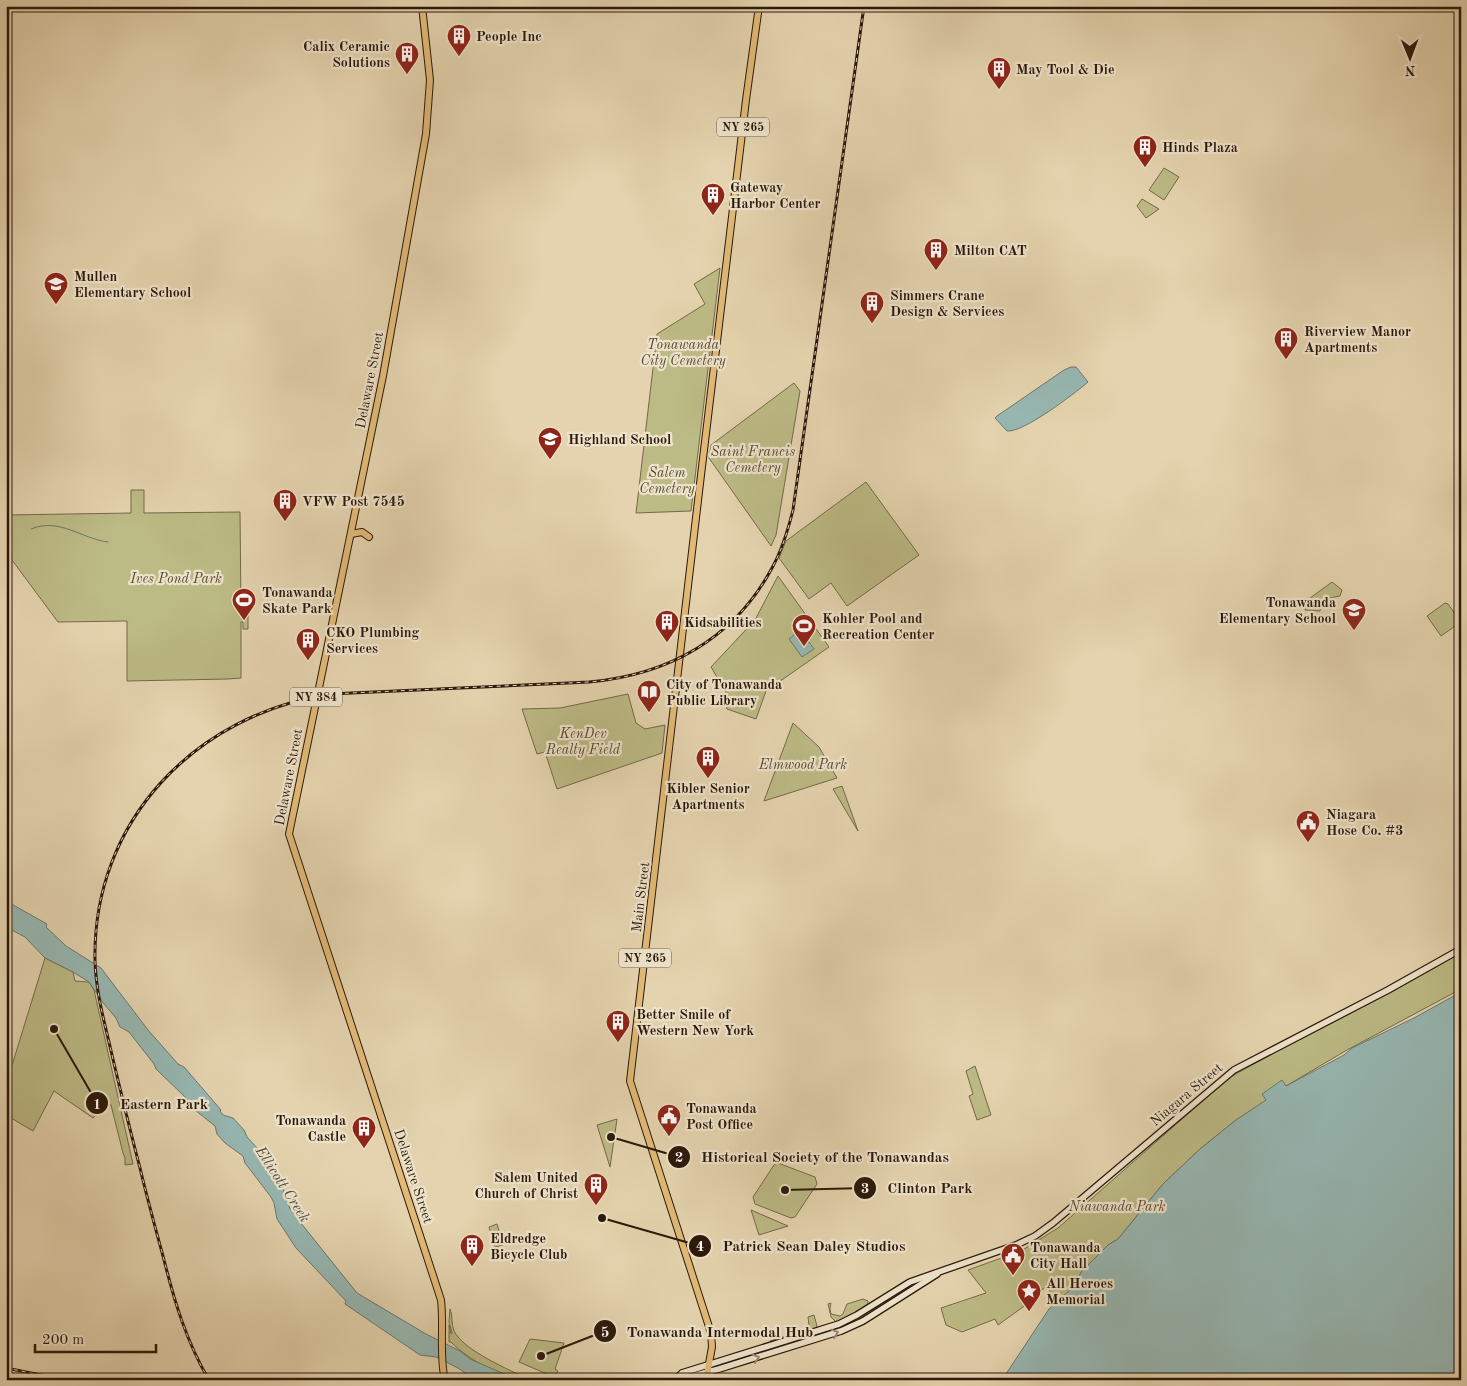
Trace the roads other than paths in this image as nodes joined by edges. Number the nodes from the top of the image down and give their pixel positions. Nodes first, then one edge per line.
1 (422, 6) edge
2 (759, 6) edge
3 (351, 534) junction
4 (369, 537) dead end
5 (1461, 949) edge
6 (939, 1273) junction
7 (709, 1364) junction
8 (707, 1372) junction
9 (678, 1377) junction
10 (445, 1379) edge
11 (669, 1380) edge
12 (706, 1380) edge

1 - 3 main road, Delaware Street / NY 384
2 - 7 main road, Main Street / NY 265
3 - 4 main road
3 - 10 main road, Delaware Street / NY 384
5 - 6 main road, Niagara Street
6 - 7 main road, Niagara Street
8 -> 6 main road, Niagara Street
7 - 8 main road, NY 265
7 - 9 main road, Niagara Street
8 - 9 main road, Niagara Street
8 - 12 main road, NY 265
9 - 11 main road, Niagara Street

